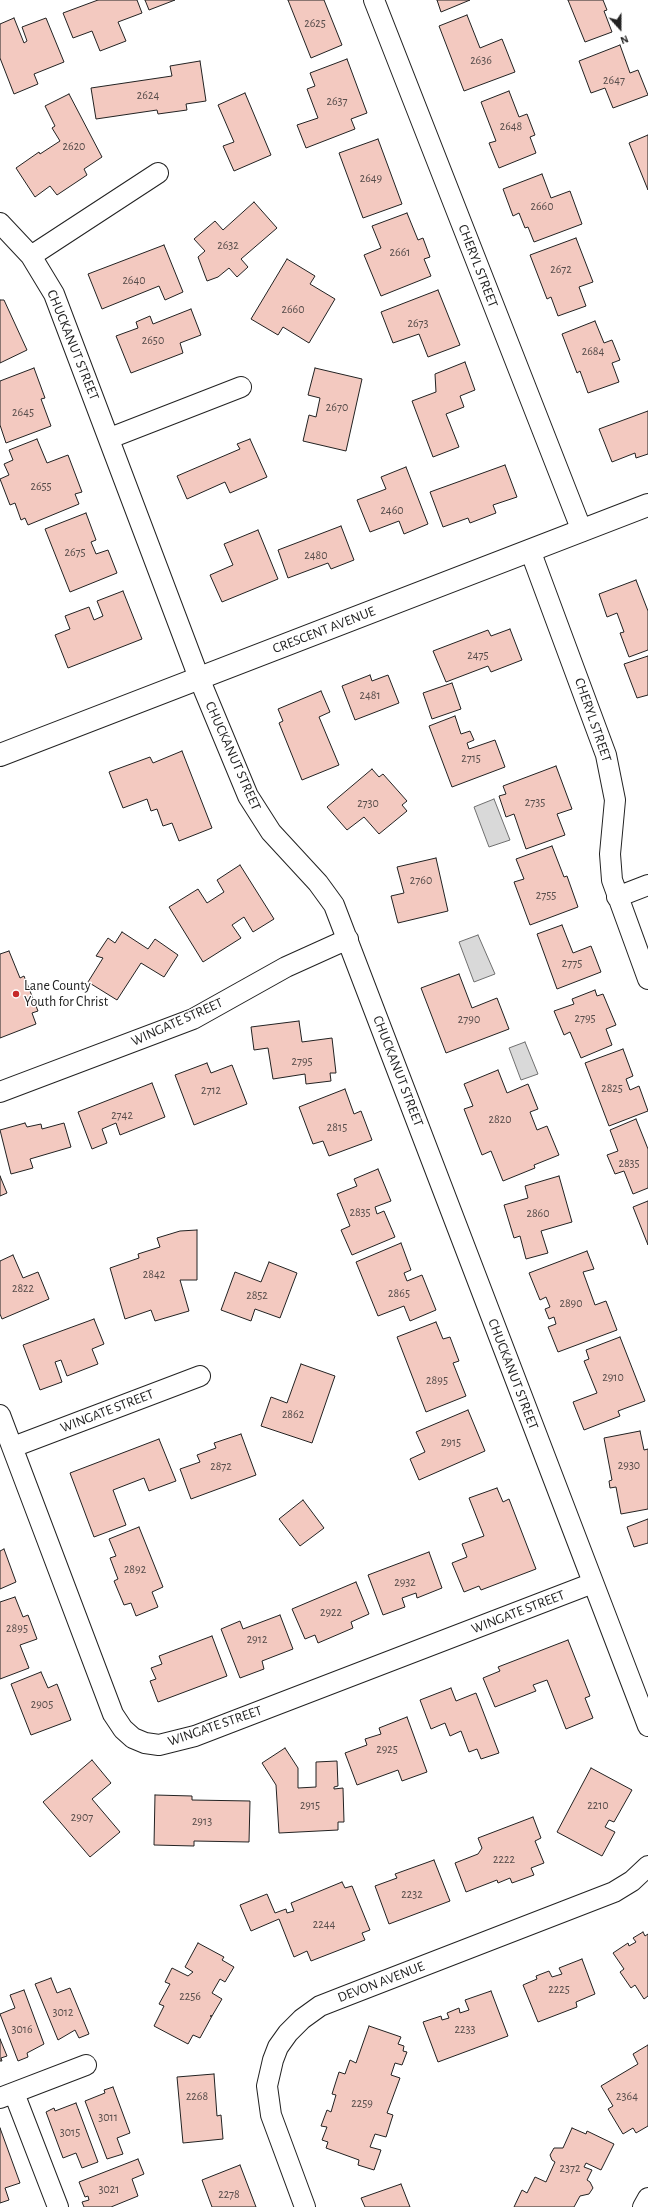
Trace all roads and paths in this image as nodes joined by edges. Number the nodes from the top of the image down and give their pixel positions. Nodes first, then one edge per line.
1 (374, 0) edge
2 (158, 173) dead end
3 (0, 223) edge
4 (31, 256) junction
5 (241, 387) dead end
6 (110, 438) junction
7 (648, 505) edge
8 (582, 531) junction
9 (530, 550) junction
10 (199, 678) junction
11 (0, 755) edge
12 (648, 885) edge
13 (617, 896) junction
14 (348, 939) junction
15 (648, 979) edge
16 (0, 1092) edge
17 (200, 1376) dead end
18 (0, 1414) edge
19 (13, 1447) junction
20 (593, 1583) junction
21 (648, 1726) edge
22 (648, 1866) edge
23 (86, 2065) dead end
24 (7, 2095) edge
25 (648, 2198) edge
26 (58, 2207) edge
27 (305, 2207) edge
28 (644, 2207) edge

1 - 8 street, CHERYL STREET
2 - 4 street
3 - 4 street, CHUCKANUT STREET
4 - 6 street, CHUCKANUT STREET
5 - 6 street
6 - 10 street, CHUCKANUT STREET
7 - 8 street, CRESCENT AVENUE
8 - 9 street, CRESCENT AVENUE
9 - 10 street, CRESCENT AVENUE
9 - 13 street, CHERYL STREET
10 - 11 street, CRESCENT AVENUE
10 - 14 street, CHUCKANUT STREET
12 - 13 street
13 - 15 street, CHERYL STREET
14 - 16 street, WINGATE STREET
14 - 20 street, CHUCKANUT STREET
17 - 19 street, WINGATE STREET
18 - 19 street, WINGATE STREET
19 - 20 street, WINGATE STREET
20 - 21 street, CHUCKANUT STREET
22 - 27 street, DEVON AVENUE
23 - 24 street
24 - 26 street
25 - 28 street

